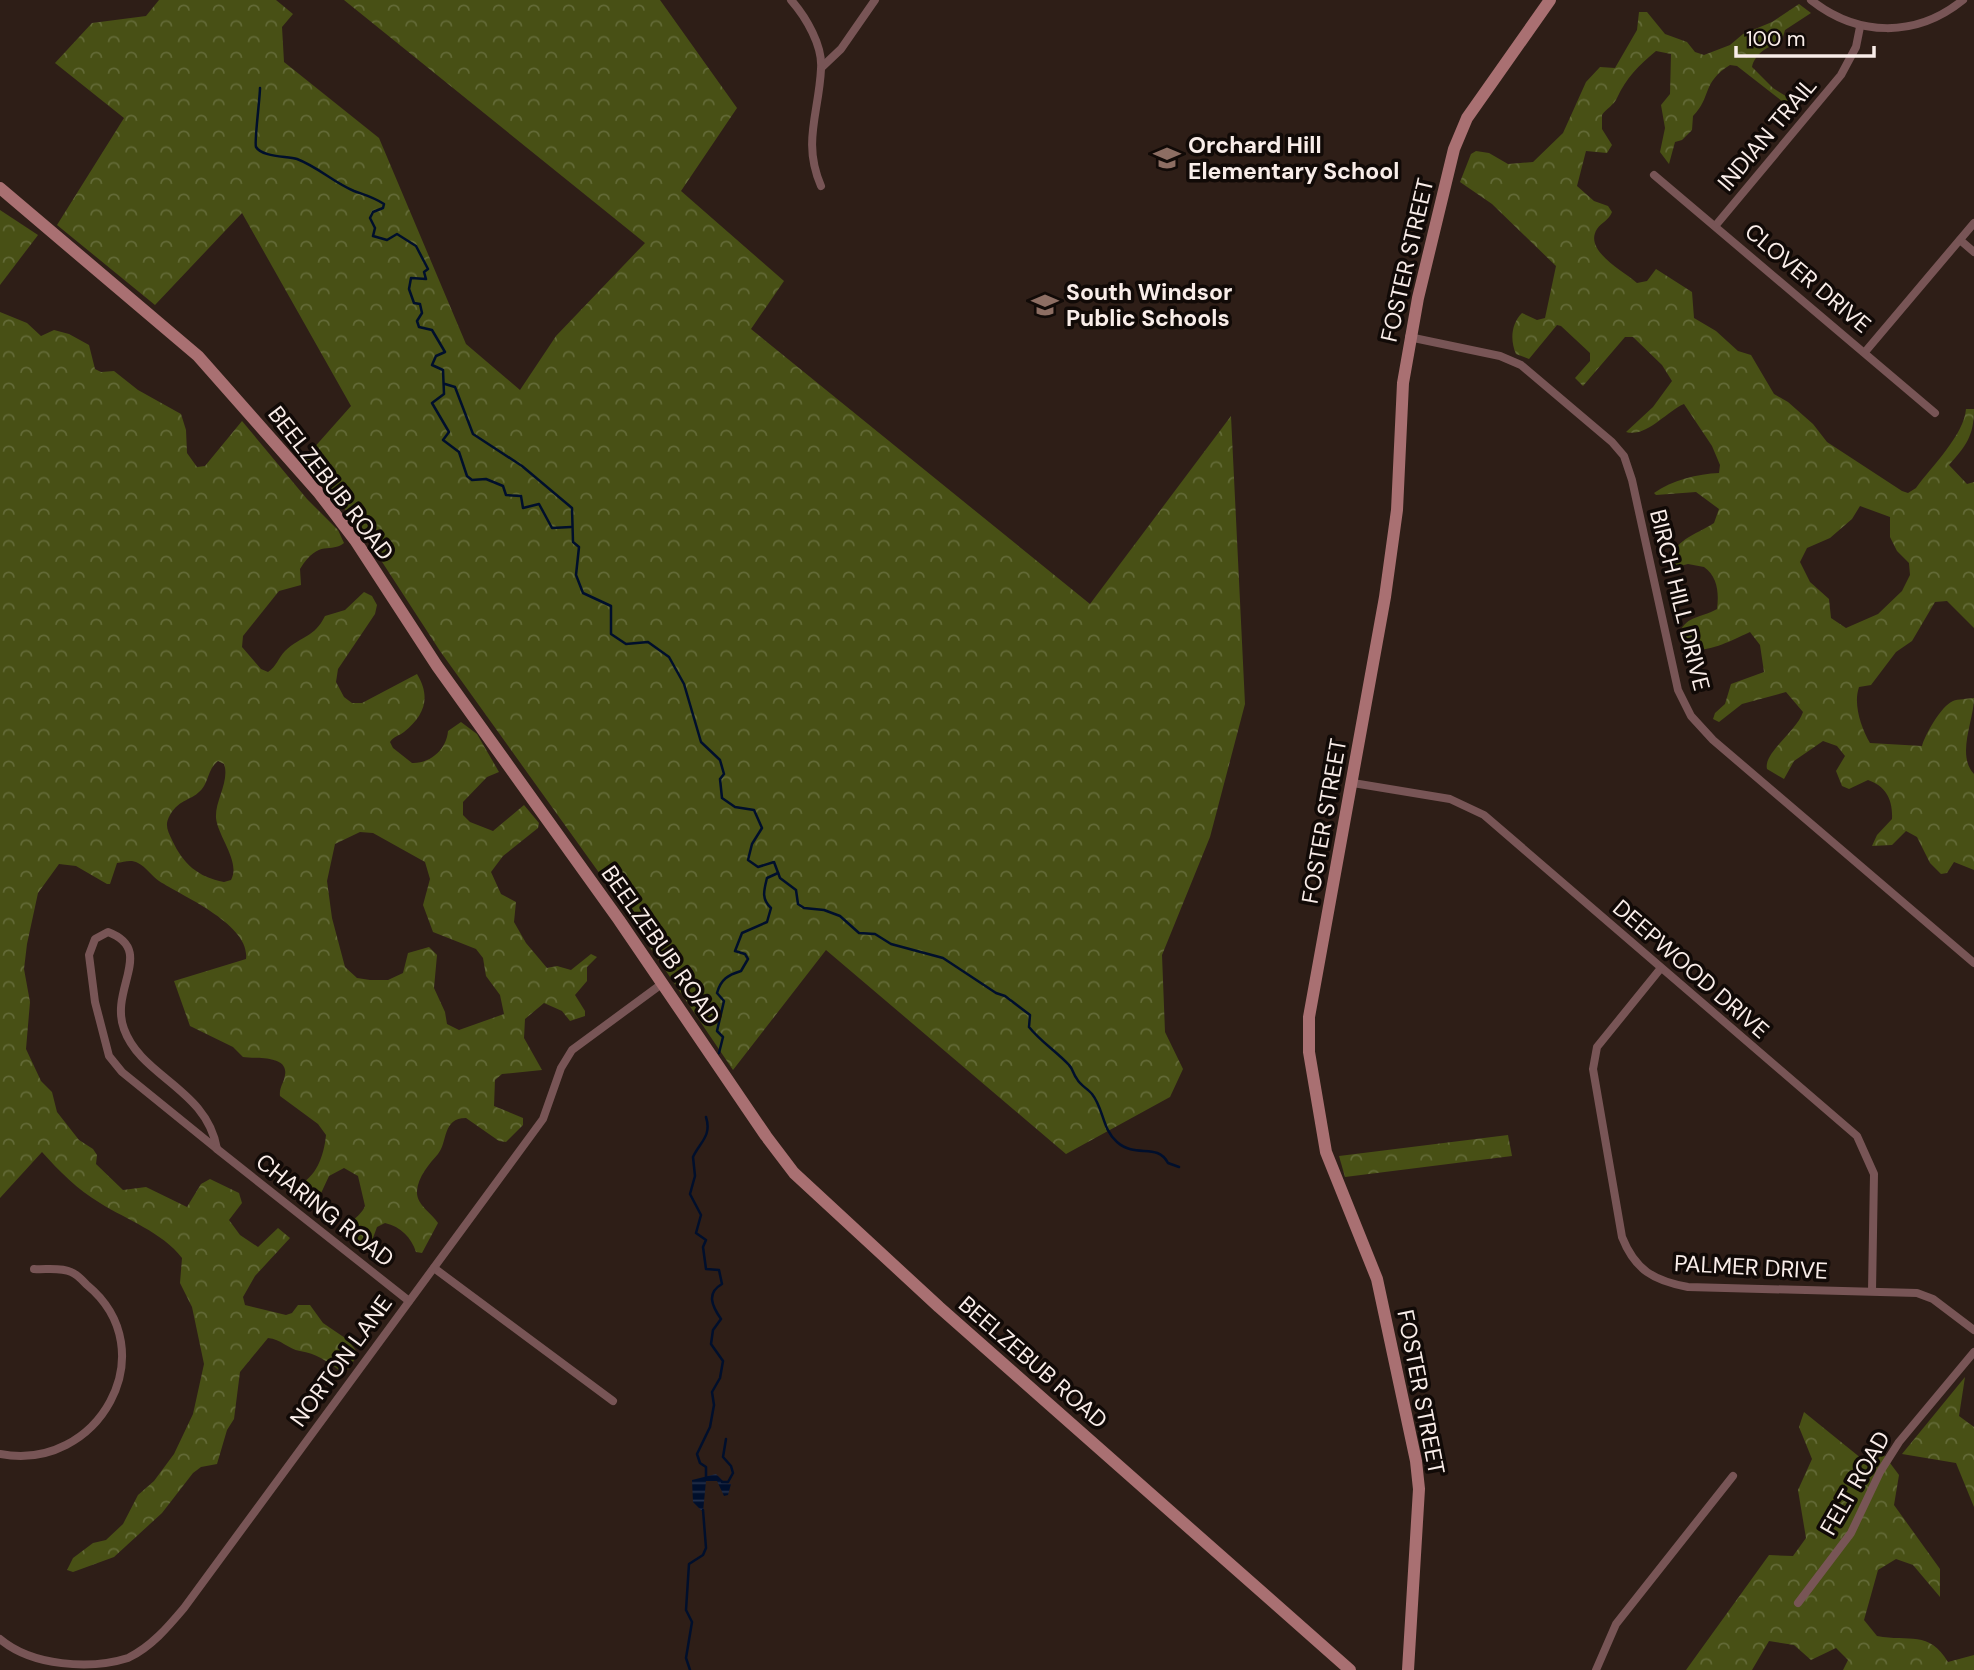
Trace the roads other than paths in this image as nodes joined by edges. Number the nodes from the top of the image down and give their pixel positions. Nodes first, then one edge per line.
1 (792, 0) edge
2 (875, 0) edge
3 (1550, 0) edge
4 (1811, 0) edge
5 (1963, 0) edge
6 (1860, 27) junction
7 (822, 67) junction
8 (1654, 175) dead end
9 (821, 186) dead end
10 (0, 188) edge
11 (1974, 223) edge
12 (1716, 226) junction
13 (1960, 240) junction
14 (1974, 252) edge
15 (1409, 337) junction
16 (1866, 352) junction
17 (1935, 413) dead end
18 (1353, 783) junction
19 (1974, 963) edge
20 (1661, 968) junction
21 (663, 984) junction
22 (217, 1149) junction
23 (434, 1268) junction
24 (34, 1269) dead end
25 (1872, 1291) junction
26 (409, 1301) junction
27 (1974, 1330) edge
28 (1974, 1352) edge
29 (613, 1401) dead end
30 (0, 1454) edge
31 (1733, 1476) dead end
32 (1797, 1603) dead end
33 (0, 1639) edge
34 (93, 1669) edge
35 (1350, 1670) edge
36 (1408, 1670) edge
37 (1597, 1670) edge

1 - 7 street
2 - 7 street
3 - 15 street, FOSTER STREET
4 - 6 street
5 - 6 street
6 - 12 street, INDIAN TRAIL
7 - 9 street
8 - 12 street, CLOVER DRIVE
10 - 21 street, BEELZEBUB ROAD
11 - 13 street
12 - 16 street, CLOVER DRIVE
13 - 14 street
13 - 16 street
15 - 18 street, FOSTER STREET
15 - 19 street, BIRCH HILL DRIVE
16 - 17 street, CLOVER DRIVE
18 - 20 street, DEEPWOOD DRIVE
18 - 36 street, FOSTER STREET
20 - 25 street, DEEPWOOD DRIVE
20 - 25 street, PALMER DRIVE
21 - 23 street, NORTON LANE
21 - 35 street, BEELZEBUB ROAD
22 - 22 street, CHARING ROAD
22 - 26 street, CHARING ROAD
23 - 26 street, NORTON LANE
23 - 29 street
24 - 30 street
25 - 27 street, PALMER DRIVE
26 - 34 street, NORTON LANE
28 - 32 street, FELT ROAD
31 - 37 street
33 - 34 street, NORTON LANE

